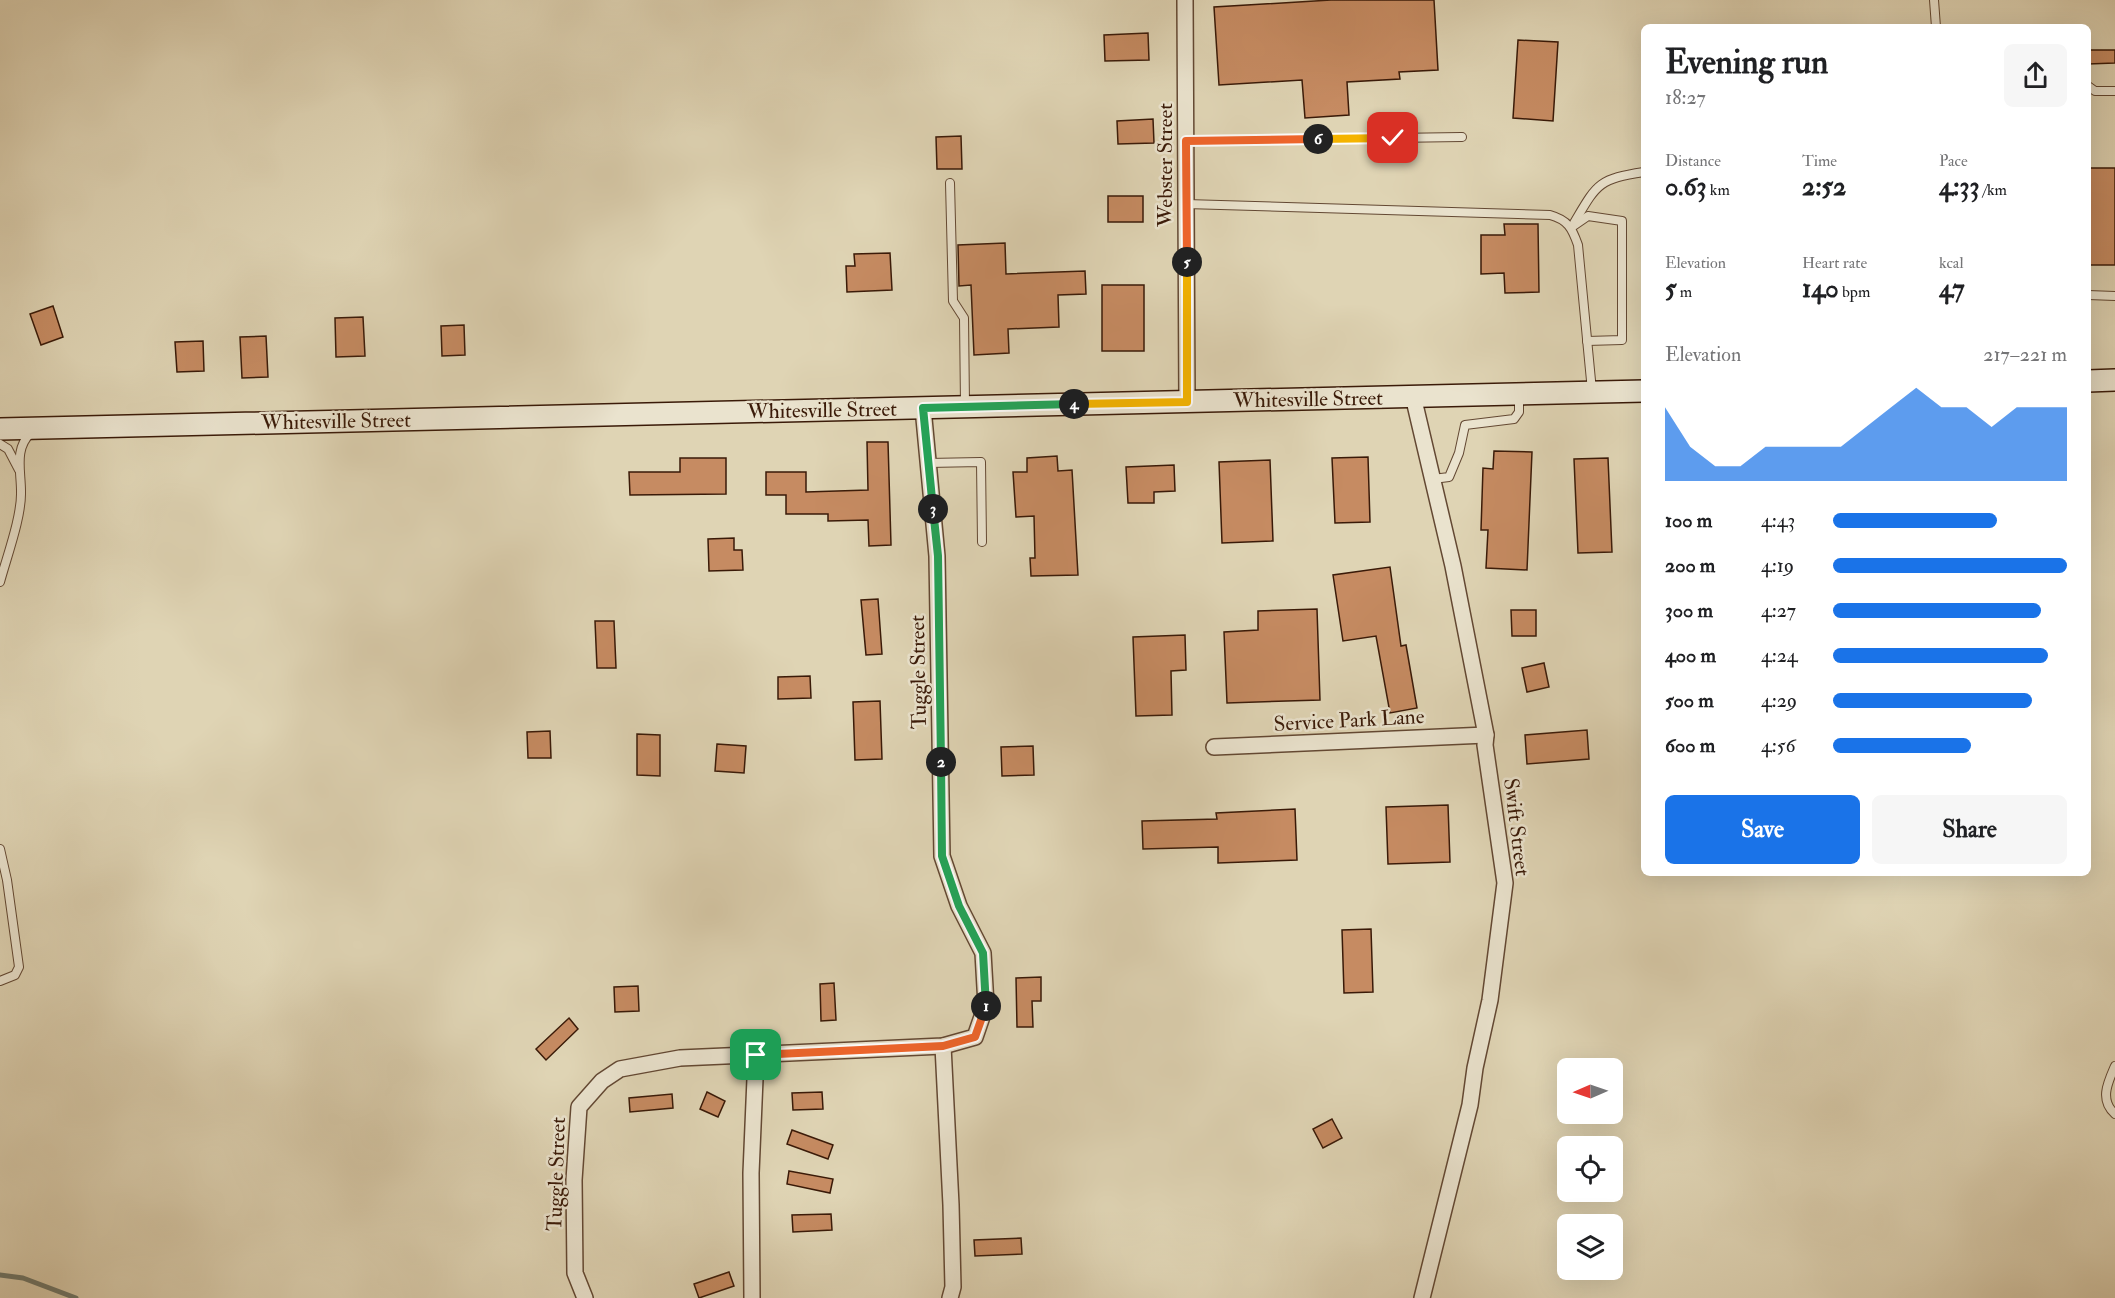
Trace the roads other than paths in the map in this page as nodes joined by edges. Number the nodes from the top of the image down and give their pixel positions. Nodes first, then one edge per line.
1 (1185, 0) edge
2 (1934, 0) edge
3 (1936, 24) edge
4 (2091, 88) edge
5 (2115, 91) edge
6 (1462, 137) dead end
7 (1186, 141) junction
8 (1641, 172) edge
9 (950, 183) dead end
10 (1186, 204) junction
11 (1572, 227) junction
12 (2091, 295) edge
13 (2115, 296) edge
14 (1587, 341) junction
15 (2115, 380) edge
16 (2091, 381) edge
17 (1641, 391) edge
18 (1592, 392) junction
19 (1519, 394) junction
20 (1413, 396) junction
21 (1187, 402) junction
22 (965, 407) junction
23 (923, 408) junction
24 (39, 428) junction
25 (0, 429) edge
26 (0, 444) edge
27 (928, 463) junction
28 (19, 471) junction
29 (1433, 479) junction
30 (982, 542) dead end
31 (0, 582) edge
32 (1486, 735) junction
33 (1214, 747) dead end
34 (0, 849) edge
35 (4, 886) edge
36 (0, 981) edge
37 (943, 1046) junction
38 (756, 1055) junction
39 (2115, 1066) edge
40 (2115, 1114) edge
41 (585, 1298) edge
42 (752, 1298) edge
43 (950, 1298) edge
44 (1422, 1298) edge

1 - 7 street, Webster Street
2 - 3 lane
4 - 5 lane
6 - 7 lane
7 - 10 street, Webster Street
8 - 11 lane
9 - 22 lane
10 - 11 lane
10 - 21 street, Webster Street
11 - 14 lane
11 - 14 lane
12 - 13 lane
14 - 18 lane
15 - 16 main road
17 - 18 main road, Whitesville Street
18 - 19 main road, Whitesville Street
19 - 20 main road, Whitesville Street
19 - 29 lane
20 - 21 main road, Whitesville Street
20 - 29 street, Swift Street
21 - 22 main road, Whitesville Street
22 - 23 main road, Whitesville Street
23 - 24 main road, Whitesville Street
23 - 27 street, Tuggle Street
24 - 25 main road, Whitesville Street
24 - 28 lane
26 - 28 lane
27 - 30 lane
27 - 37 street, Tuggle Street
28 - 31 lane
29 - 32 street, Swift Street
32 - 33 street, Service Park Lane
32 - 44 street, Swift Street
34 - 35 lane
35 - 36 lane
37 - 38 street, Tuggle Street
37 - 43 street
38 - 41 street, Tuggle Street
38 - 42 street
39 - 40 lane

